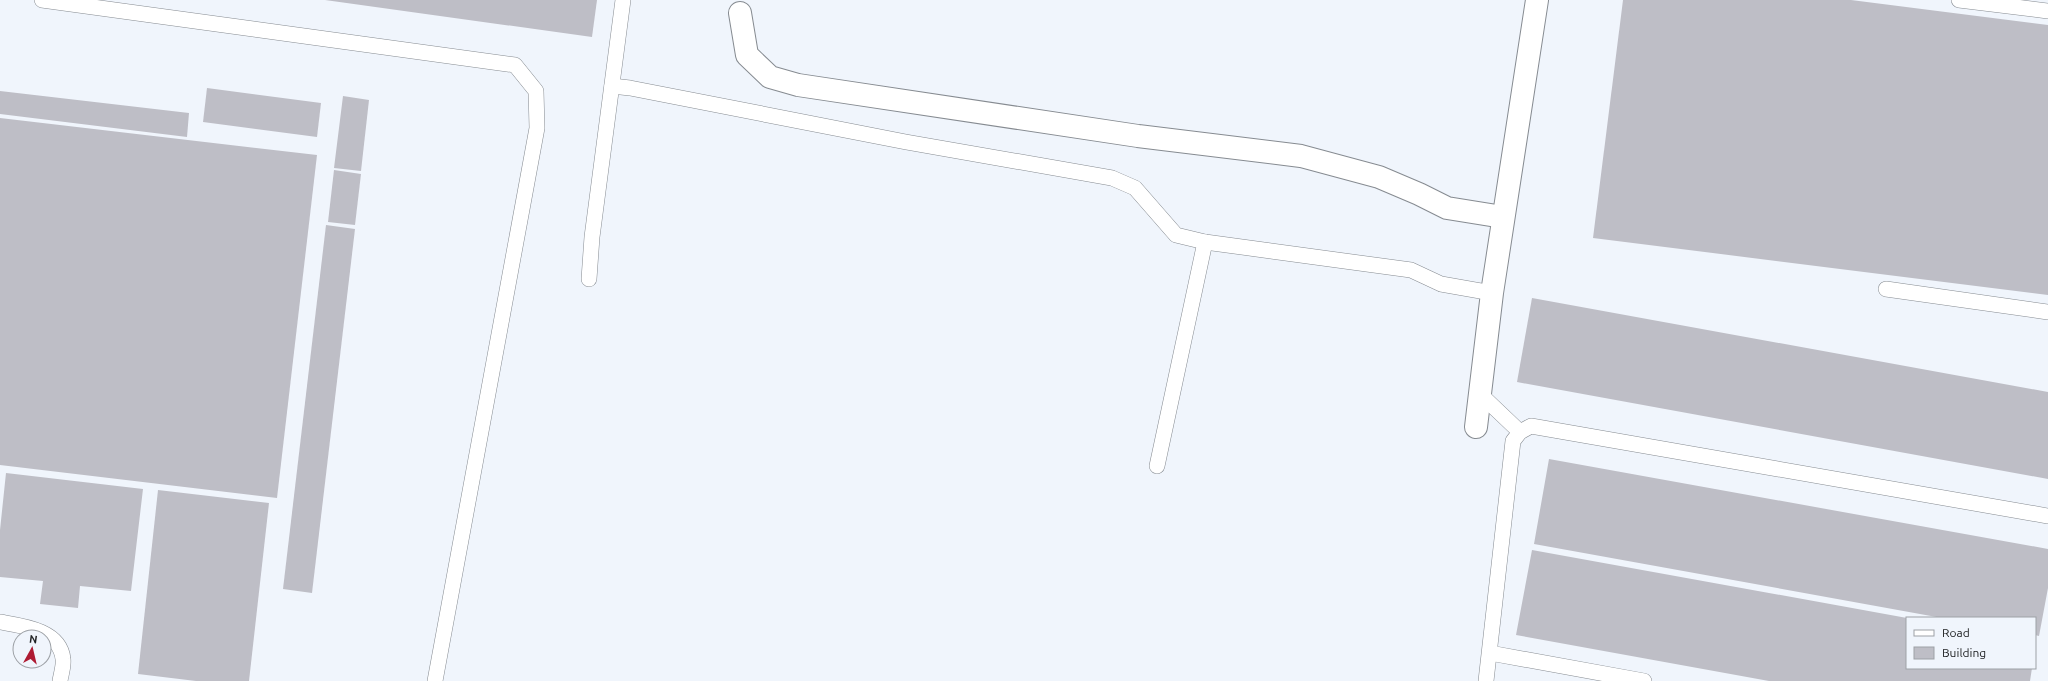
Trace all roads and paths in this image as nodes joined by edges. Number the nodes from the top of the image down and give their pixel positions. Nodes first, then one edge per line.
1 (42, 0) edge
2 (623, 0) edge
3 (1537, 0) edge
4 (1959, 0) edge
5 (2048, 11) edge
6 (740, 14) dead end
7 (612, 86) junction
8 (1503, 217) junction
9 (1205, 242) junction
10 (589, 279) dead end
11 (1886, 289) dead end
12 (1492, 293) junction
13 (2048, 312) edge
14 (1479, 393) junction
15 (1476, 427) dead end
16 (1520, 432) junction
17 (1157, 466) dead end
18 (2048, 516) edge
19 (0, 622) edge
20 (1490, 653) junction
21 (60, 681) edge
22 (435, 681) edge
23 (1486, 681) edge
24 (1644, 681) edge

1 - 22 lane
2 - 7 lane
3 - 8 street
4 - 5 lane
6 - 8 street
7 - 9 lane
7 - 10 lane
8 - 12 street
9 - 12 lane
9 - 17 lane
11 - 13 lane
12 - 14 street
14 - 15 street
14 - 16 lane
16 - 18 lane
16 - 20 lane
19 - 21 lane
20 - 23 lane
20 - 24 lane

